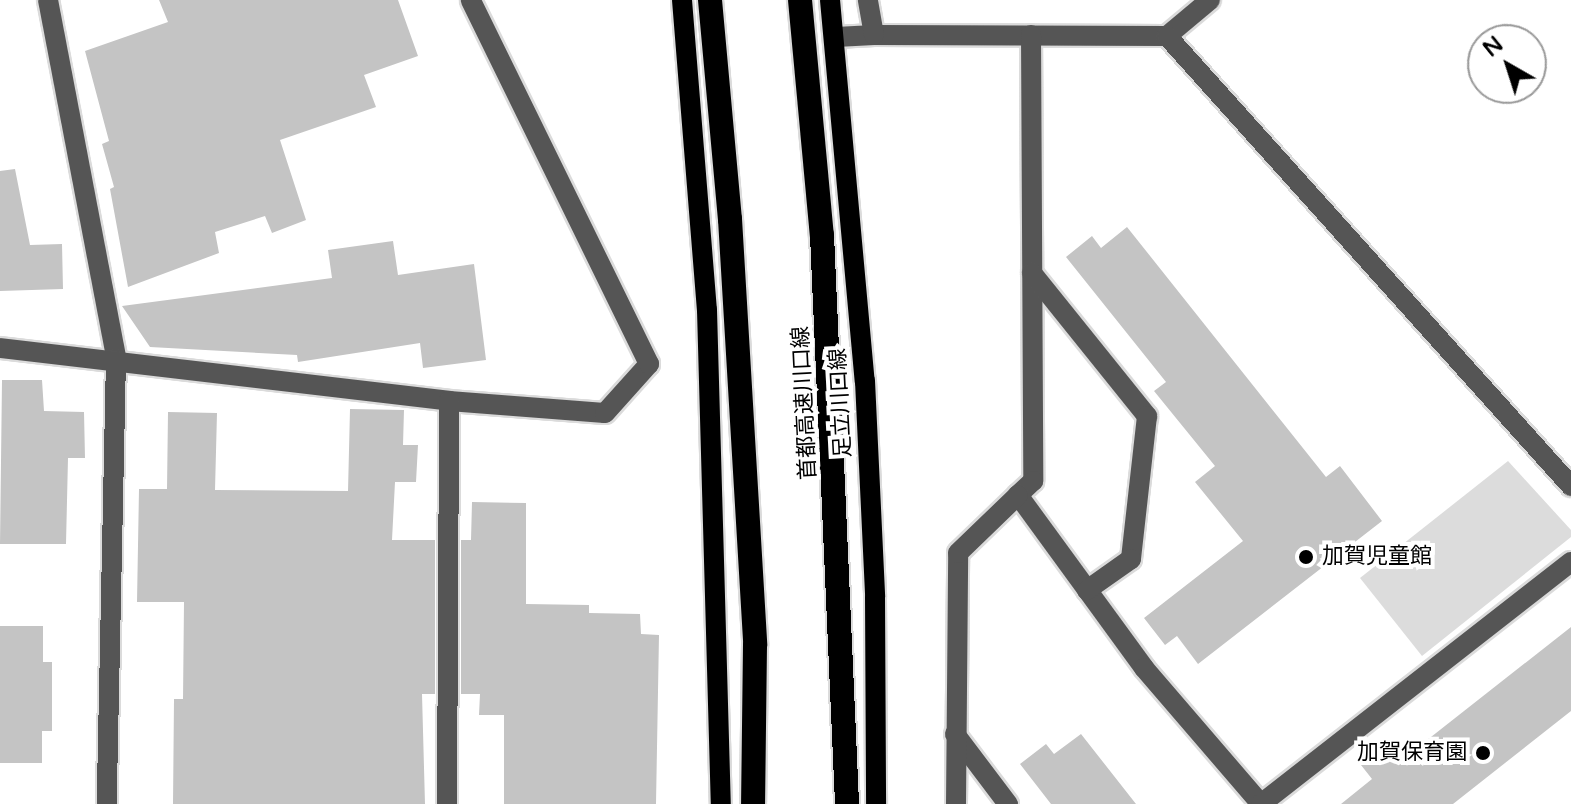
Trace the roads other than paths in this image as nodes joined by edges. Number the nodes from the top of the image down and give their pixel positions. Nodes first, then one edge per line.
1 (48, 0) edge
2 (471, 0) edge
3 (682, 0) edge
4 (710, 0) edge
5 (800, 0) edge
6 (830, 0) edge
7 (868, 0) edge
8 (1210, 0) edge
9 (874, 35) junction
10 (1031, 35) junction
11 (1167, 36) junction
12 (836, 37) junction
13 (1032, 273) junction
14 (0, 348) edge
15 (116, 358) junction
16 (449, 401) junction
17 (1571, 486) edge
18 (1018, 495) junction
19 (1571, 562) edge
20 (1087, 590) junction
21 (955, 734) junction
22 (107, 804) edge
23 (447, 804) edge
24 (721, 804) edge
25 (753, 804) edge
26 (847, 804) edge
27 (876, 804) edge
28 (956, 804) edge
29 (1008, 804) edge
30 (1261, 804) edge

1 - 15 street
2 - 16 street
3 - 24 main road
4 - 25 highway
5 - 26 highway, 首都高速川口線
6 - 12 main road, 足立川口線
7 - 9 street
8 - 11 street
9 - 10 street
9 - 12 street
10 - 11 street
10 - 13 street
11 - 17 street
12 - 27 main road, 足立川口線
13 - 18 street
13 - 20 street
14 - 15 street
15 - 16 street
15 - 22 street
16 - 23 street
18 - 20 street
18 - 21 street
19 - 30 street
20 - 30 street
21 - 28 street
21 - 29 street

